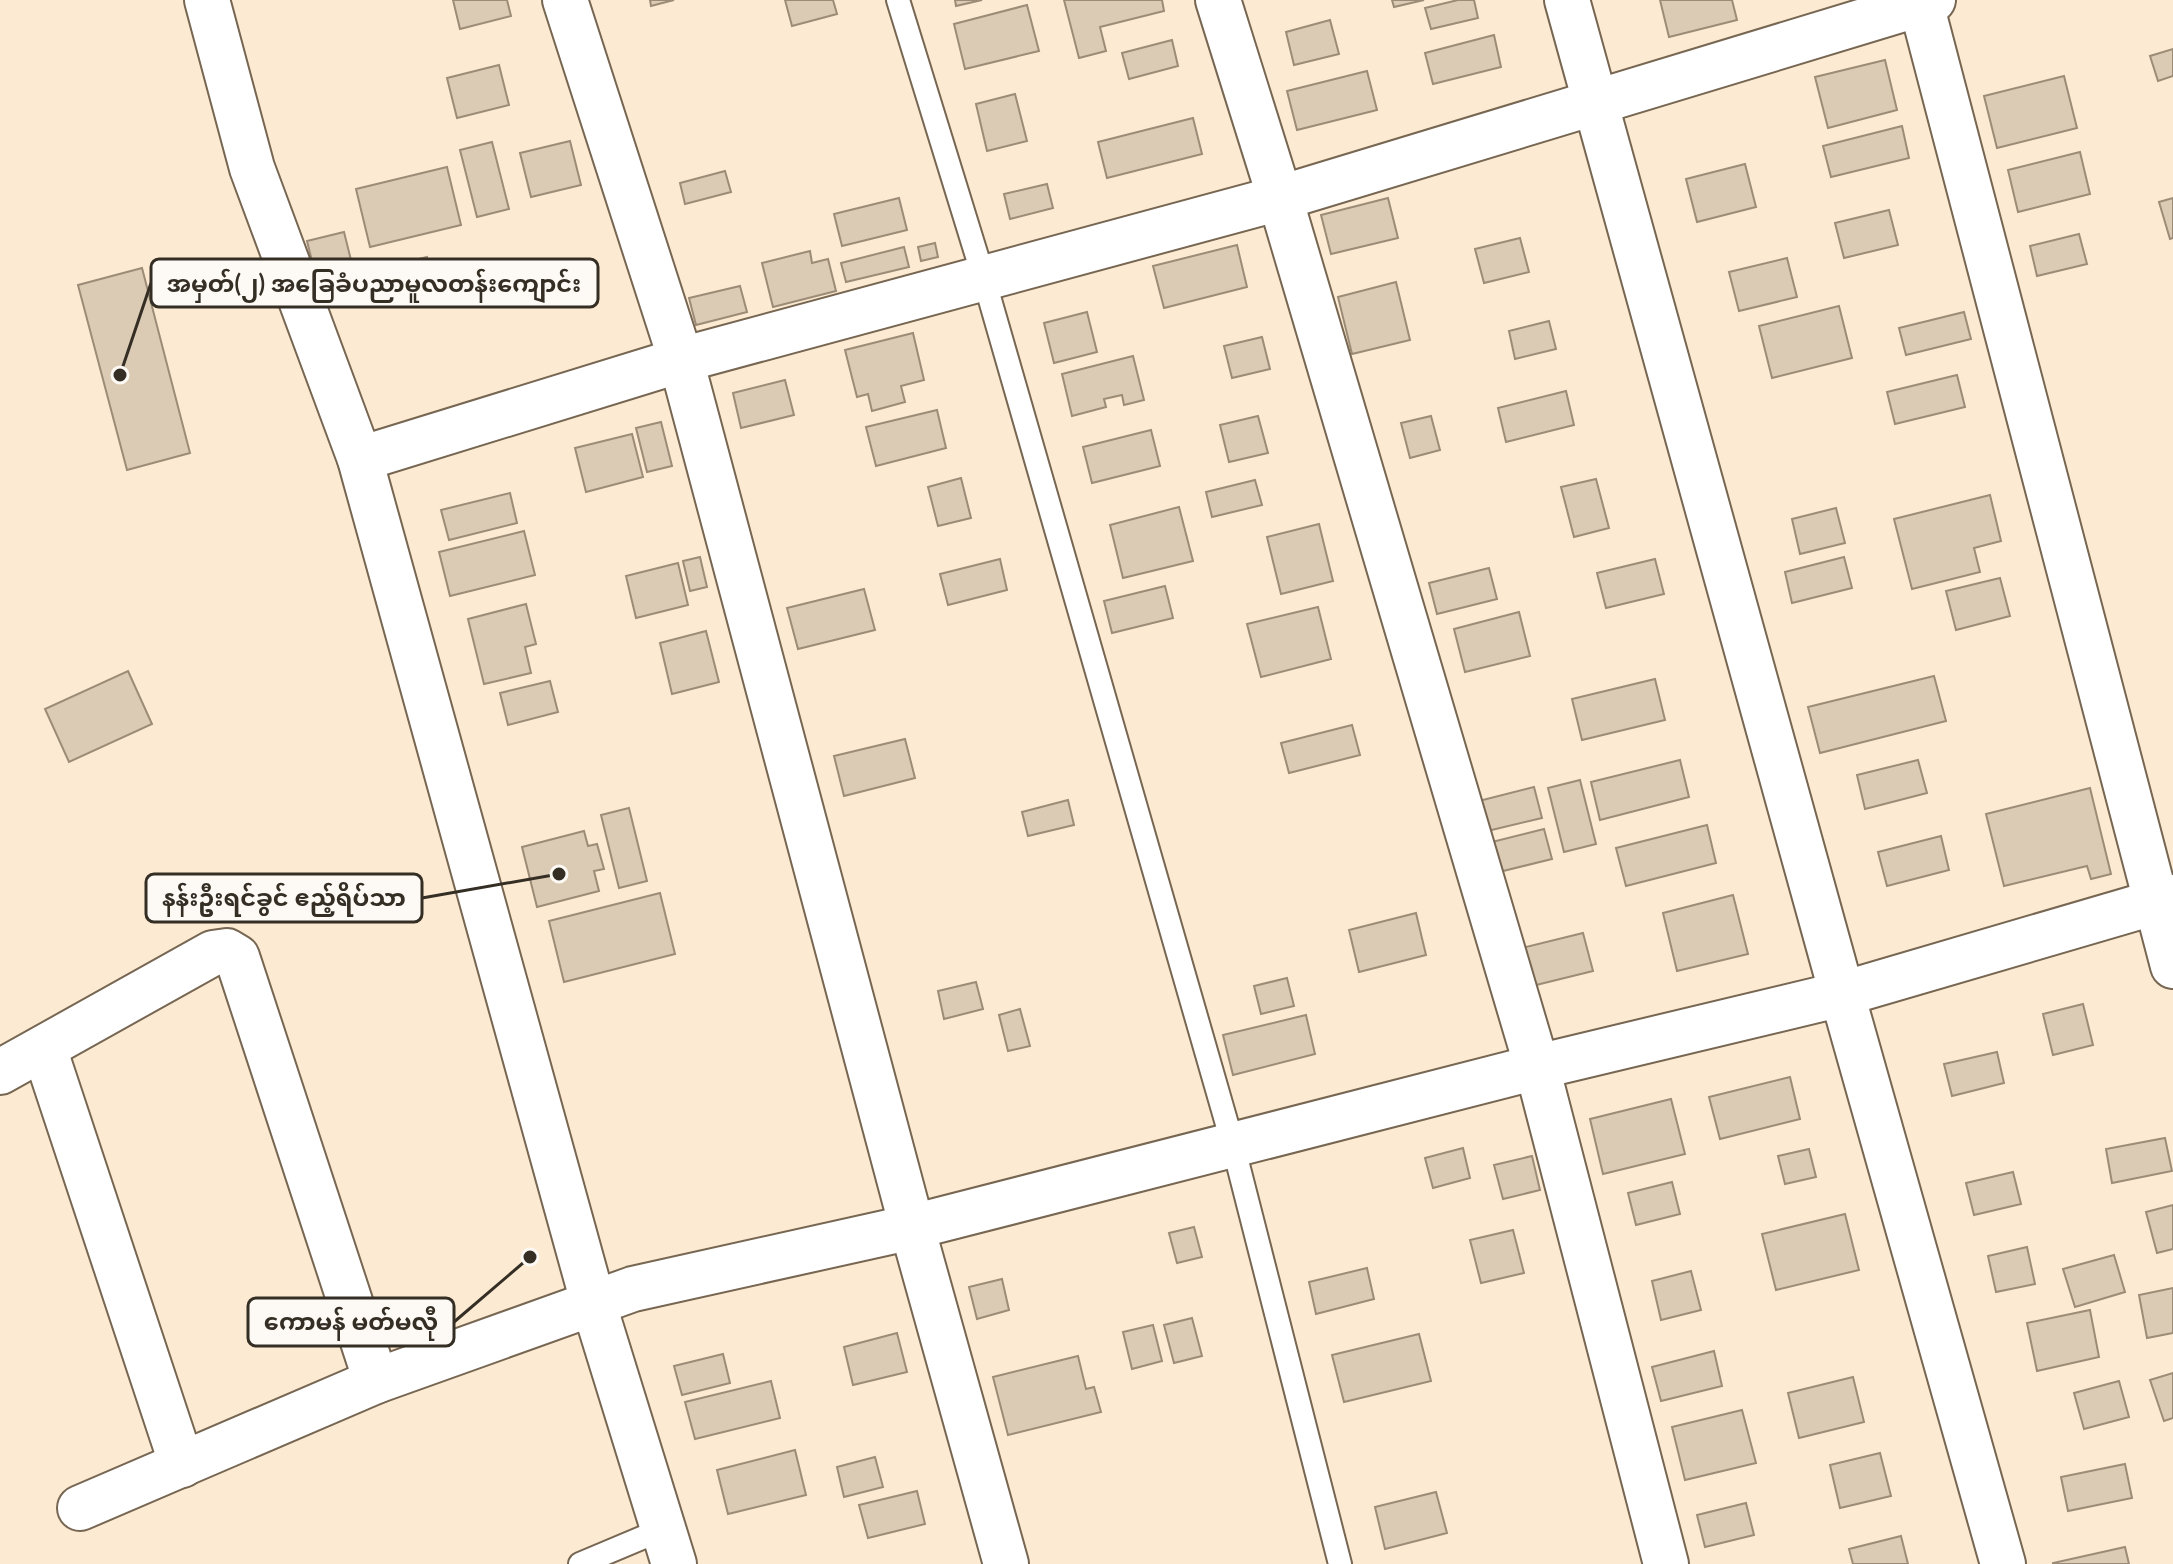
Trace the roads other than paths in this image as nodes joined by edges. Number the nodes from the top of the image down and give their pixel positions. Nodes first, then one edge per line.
1 (207, 0) edge
2 (565, 0) edge
3 (898, 0) edge
4 (1218, 0) edge
5 (1567, 0) edge
6 (1924, 1) edge
7 (1595, 102) junction
8 (1280, 198) junction
9 (984, 279) junction
10 (681, 360) junction
11 (360, 459) junction
12 (2164, 899) edge
13 (2173, 966) edge
14 (1842, 994) junction
15 (44, 1048) junction
16 (1537, 1067) junction
17 (0, 1072) edge
18 (1233, 1145) junction
19 (912, 1227) junction
20 (593, 1302) junction
21 (376, 1381) junction
22 (182, 1465) junction
23 (80, 1508) dead end
24 (669, 1546) edge
25 (580, 1564) edge
26 (1006, 1564) edge
27 (1340, 1564) edge
28 (1666, 1564) edge
29 (2003, 1564) edge

1 - 11 street
2 - 10 street
3 - 9 lane
4 - 8 street
5 - 7 street
6 - 7 street
6 - 12 street
7 - 8 street
7 - 14 street
8 - 9 street
8 - 16 street
9 - 10 street
9 - 18 lane
10 - 11 street
10 - 19 street
11 - 20 street
12 - 13 street
12 - 14 street
14 - 16 street
14 - 29 street
15 - 17 street
15 - 21 street
15 - 22 street
16 - 18 street
16 - 28 street
18 - 19 street
18 - 27 lane
19 - 20 street
19 - 26 street
20 - 21 street
20 - 24 street
21 - 22 street
22 - 23 street
24 - 25 lane

